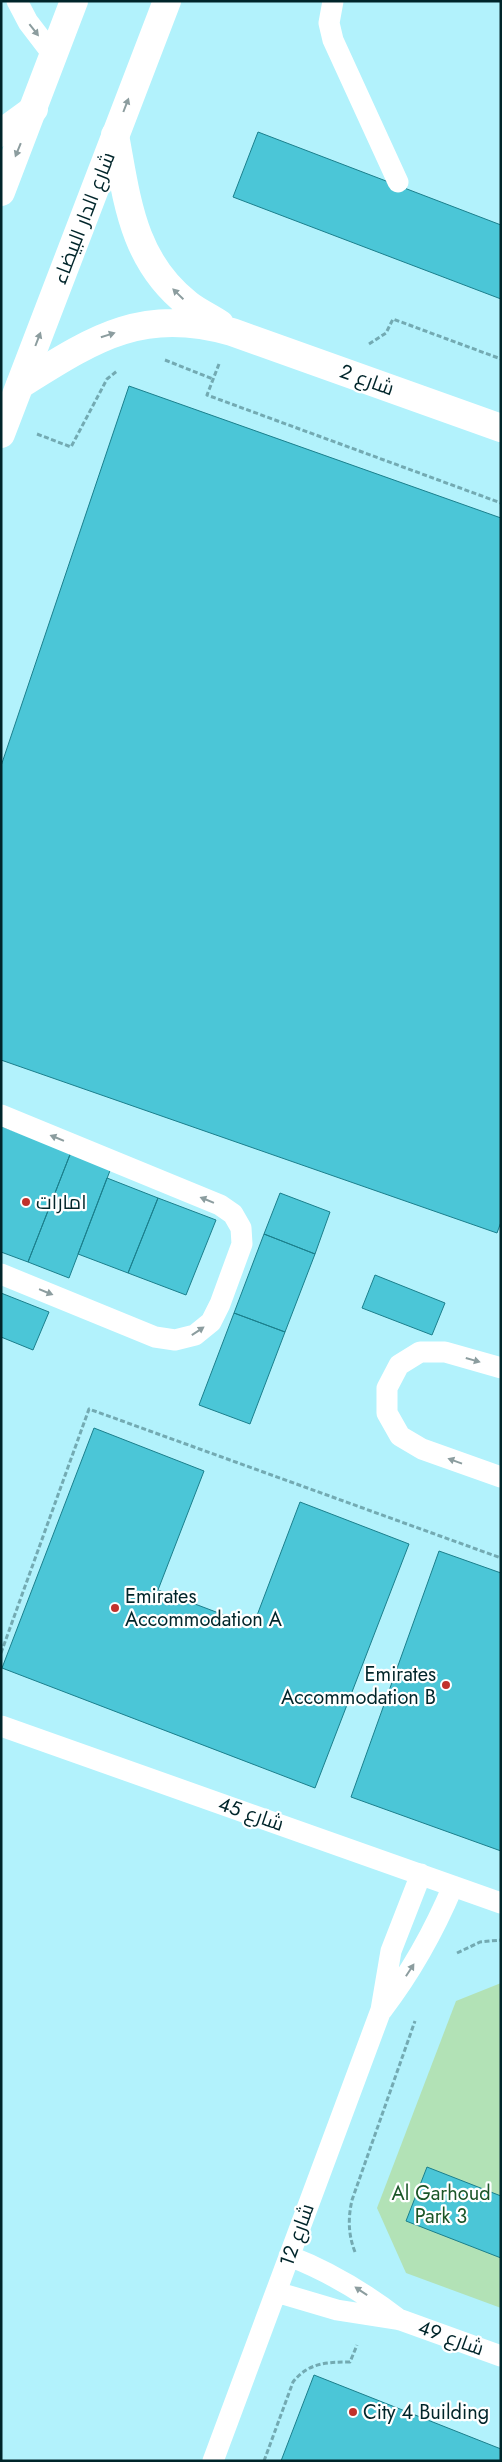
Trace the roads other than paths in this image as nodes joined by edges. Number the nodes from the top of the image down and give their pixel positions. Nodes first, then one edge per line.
1 (17, 1) edge
2 (74, 1) edge
3 (167, 1) edge
4 (332, 1) edge
5 (54, 56) junction
6 (34, 109) junction
7 (1, 133) edge
8 (115, 135) junction
9 (398, 182) dead end
10 (1, 192) edge
11 (232, 332) junction
12 (20, 385) junction
13 (501, 428) edge
14 (1, 434) edge
15 (1, 1115) edge
16 (1, 1274) edge
17 (501, 1368) edge
18 (501, 1477) edge
19 (1, 1726) edge
20 (421, 1874) junction
21 (453, 1886) junction
22 (501, 1903) edge
23 (381, 2010) junction
24 (289, 2256) junction
25 (276, 2292) junction
26 (400, 2320) junction
27 (501, 2356) edge
28 (213, 2461) edge

1 -> 5 lane
2 - 5 street
8 -> 3 street, شارع الدار البيضاء
4 - 9 lane
5 - 6 street
6 - 7 street
6 -> 10 street
11 -> 8 street, شارع 2
12 -> 8 street, شارع الدار البيضاء
12 -> 11 street, شارع 2
11 - 13 street, شارع 2
12 - 14 street, شارع الدار البيضاء
16 -> 15 lane
18 -> 17 lane
19 - 20 lane, شارع 45
20 - 21 lane, شارع 45
20 - 23 lane, شارع 12
21 - 22 lane, شارع 45
23 -> 21 lane, شارع 12
23 - 24 lane, شارع 12
24 - 25 lane, شارع 12
26 -> 24 lane
25 - 26 lane
25 - 28 lane, شارع 12
26 - 27 lane, شارع 49

